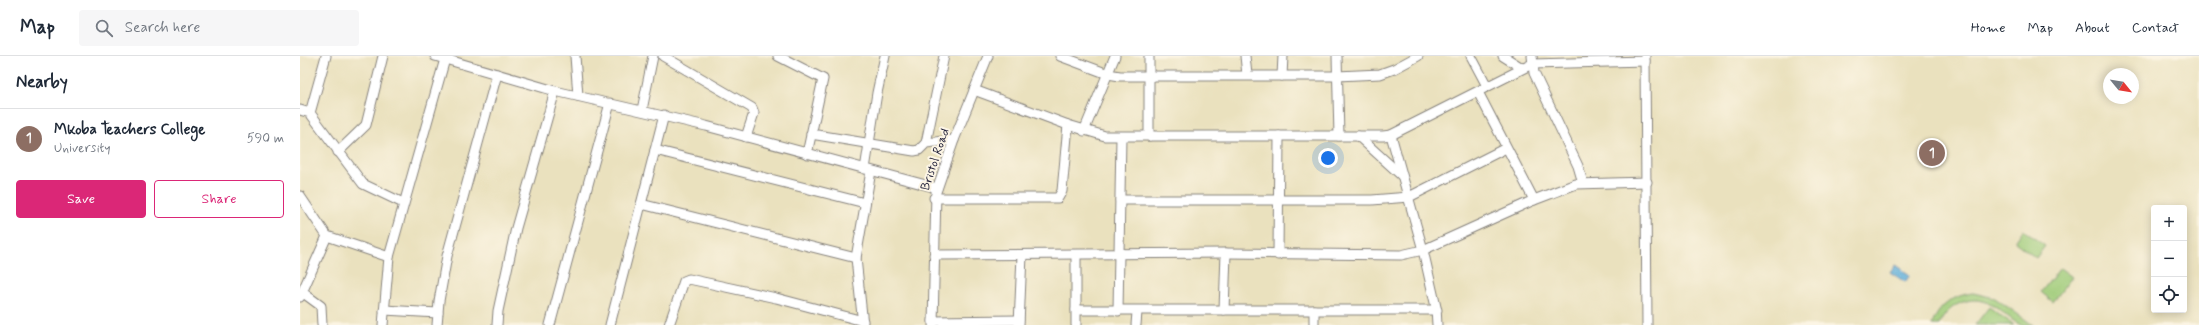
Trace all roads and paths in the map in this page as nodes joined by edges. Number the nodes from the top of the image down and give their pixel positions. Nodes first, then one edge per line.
1 (326, 56) edge
2 (383, 56) edge
3 (435, 56) edge
4 (575, 56) edge
5 (653, 56) edge
6 (663, 56) edge
7 (778, 56) edge
8 (885, 56) edge
9 (944, 56) edge
10 (988, 56) edge
11 (1060, 56) edge
12 (1115, 56) edge
13 (1149, 56) edge
14 (1245, 56) edge
15 (1283, 56) edge
16 (1337, 56) edge
17 (1418, 56) edge
18 (1471, 56) edge
19 (1503, 56) edge
20 (445, 58) junction
21 (1645, 58) edge
22 (1532, 60) edge
23 (1522, 68) junction
24 (497, 74) junction
25 (1108, 74) junction
26 (1247, 75) junction
27 (1282, 76) junction
28 (1337, 76) junction
29 (1149, 77) junction
30 (1488, 86) junction
31 (974, 90) junction
32 (554, 91) junction
33 (1478, 92) junction
34 (578, 96) junction
35 (610, 103) junction
36 (300, 110) edge
37 (642, 110) junction
38 (310, 113) junction
39 (664, 115) junction
40 (1068, 125) junction
41 (1084, 131) junction
42 (811, 134) junction
43 (1391, 135) junction
44 (1149, 136) junction
45 (1279, 136) junction
46 (1338, 136) junction
47 (1358, 136) junction
48 (746, 137) junction
49 (1121, 137) junction
50 (954, 140) junction
51 (869, 142) junction
52 (926, 143) junction
53 (1506, 148) junction
54 (655, 150) junction
55 (338, 152) junction
56 (807, 154) junction
57 (868, 170) junction
58 (1403, 177) junction
59 (1647, 182) junction
60 (1583, 183) junction
61 (937, 188) junction
62 (300, 196) edge
63 (1409, 197) junction
64 (934, 198) junction
65 (1120, 200) junction
66 (1278, 200) junction
67 (1534, 200) junction
68 (404, 202) junction
69 (865, 203) junction
70 (641, 204) junction
71 (328, 236) junction
72 (1422, 250) junction
73 (1226, 253) junction
74 (1119, 254) junction
75 (934, 255) junction
76 (1022, 255) junction
77 (1076, 255) junction
78 (1278, 255) junction
79 (389, 257) junction
80 (856, 258) junction
81 (301, 295) edge
82 (384, 310) junction
83 (1076, 310) junction
84 (1224, 310) junction
85 (1314, 310) junction
86 (1437, 310) junction
87 (1118, 311) junction
88 (1137, 312) junction
89 (438, 314) junction
90 (863, 323) edge
91 (933, 323) edge
92 (1019, 323) edge
93 (322, 325) edge
94 (383, 325) edge
95 (437, 325) edge
96 (497, 325) edge
97 (550, 325) edge
98 (610, 325) edge
99 (669, 325) edge
100 (1076, 325) edge
101 (1136, 325) edge
102 (1314, 325) edge
103 (1437, 325) edge
104 (1647, 325) edge

1 - 38 street
2 - 55 street
3 - 20 street
4 - 34 street
5 - 37 street
6 - 48 street
7 - 42 street
8 - 51 street
9 - 52 street
10 - 31 street, Bristol Road
11 - 25 street
12 - 25 street
13 - 29 street
14 - 26 street
15 - 27 street
16 - 28 street
17 - 28 street
18 - 30 street
19 - 23 street
20 - 24 street
20 - 68 street
21 - 22 street
21 - 59 street
22 - 23 street
22 - 60 street
23 - 30 street
24 - 32 street
24 - 89 street
25 - 29 street
25 - 41 street
26 - 27 street
26 - 29 street
27 - 28 street
28 - 46 street
29 - 44 street
30 - 33 street
31 - 40 street
31 - 50 street, Bristol Road
32 - 34 street
32 - 96 street
33 - 43 street
33 - 53 street
34 - 35 street
35 - 37 street
35 - 97 street
36 - 38 street
37 - 39 street
38 - 55 street
39 - 48 street
39 - 54 street
40 - 41 street
40 - 64 street
41 - 49 street
42 - 51 street
42 - 56 street
43 - 47 street
43 - 58 street
44 - 45 street
44 - 49 street
45 - 46 street
45 - 66 street
46 - 47 street
47 - 58 street
48 - 56 street
49 - 65 street
50 - 52 street
50 - 61 street, Bristol Road
51 - 52 street
51 - 57 street
53 - 63 street
53 - 67 street
54 - 69 street
54 - 70 street
55 - 68 street
56 - 57 street
57 - 61 street
57 - 69 street
58 - 63 street
59 - 60 street
59 - 104 street
60 - 67 street
61 - 64 street, Bristol Road
62 - 71 street
63 - 66 street
63 - 72 street
64 - 75 street, Bristol Road
65 - 66 street
65 - 74 street
66 - 78 street
67 - 72 street
68 - 79 street
69 - 80 street
70 - 80 street
70 - 98 street
71 - 79 street
71 - 81 street
72 - 78 street
72 - 86 street
73 - 74 street
73 - 78 street
73 - 84 street
74 - 77 street
74 - 87 street
75 - 76 street
75 - 91 street, Bristol Road
76 - 77 street
76 - 92 street
77 - 83 street
79 - 82 street
80 - 90 street
81 - 93 street
82 - 89 street
82 - 94 street
83 - 87 street
83 - 100 street
84 - 85 street
84 - 88 street
85 - 86 street
85 - 102 street
86 - 103 street
87 - 88 street
88 - 101 street
89 - 95 street
90 - 99 street
91 - 92 street

